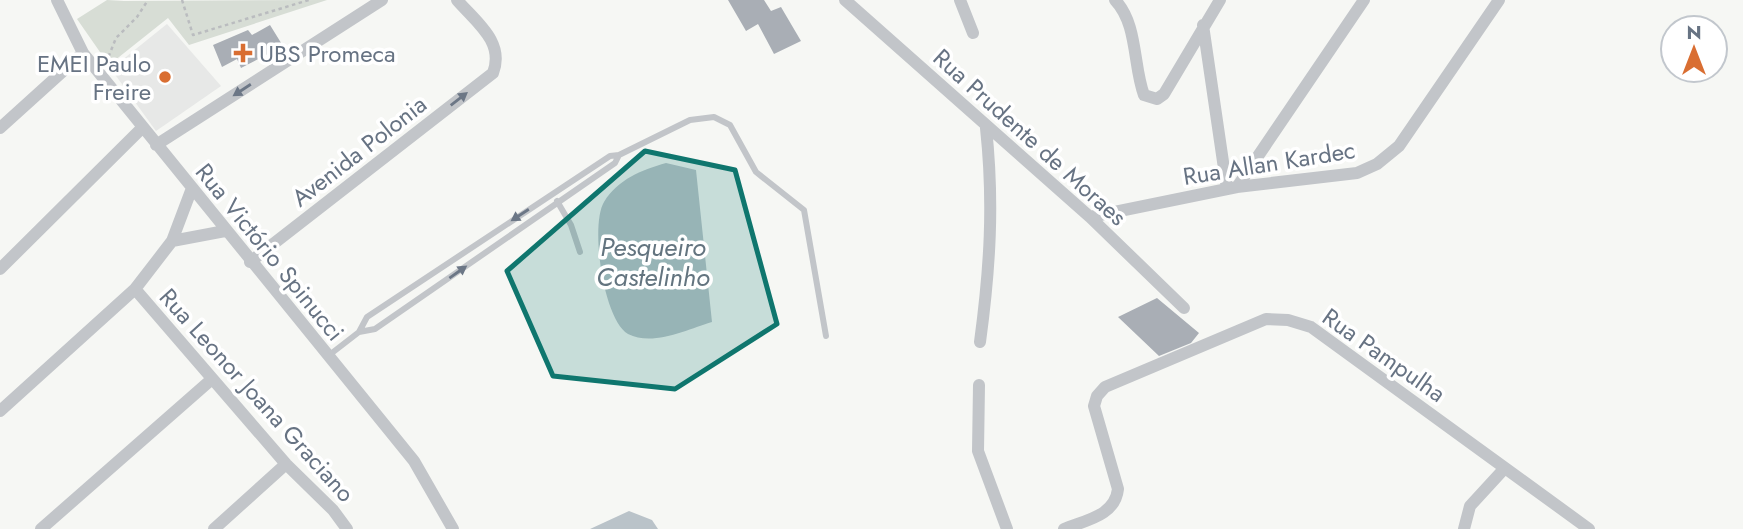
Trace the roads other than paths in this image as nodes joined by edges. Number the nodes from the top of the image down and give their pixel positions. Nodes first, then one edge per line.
1 (57, 0) edge
2 (383, 0) edge
3 (457, 0) edge
4 (845, 0) edge
5 (960, 0) edge
6 (1115, 0) edge
7 (1220, 0) edge
8 (1364, 0) edge
9 (1499, 0) edge
10 (1203, 25) junction
11 (973, 33) dead end
12 (83, 53) junction
13 (0, 128) edge
14 (142, 128) junction
15 (986, 128) junction
16 (156, 145) junction
17 (619, 155) junction
18 (191, 188) junction
19 (1232, 188) junction
20 (552, 195) junction
21 (559, 203) junction
22 (1090, 217) junction
23 (225, 231) junction
24 (484, 238) junction
25 (172, 241) junction
26 (491, 249) junction
27 (580, 252) dead end
28 (250, 262) junction
29 (0, 269) edge
30 (424, 278) junction
31 (135, 289) junction
32 (432, 290) junction
33 (1184, 308) dead end
34 (359, 332) junction
35 (826, 336) dead end
36 (980, 342) dead end
37 (328, 356) junction
38 (212, 379) junction
39 (979, 385) dead end
40 (0, 411) edge
41 (286, 464) junction
42 (1504, 469) junction
43 (41, 529) edge
44 (214, 529) edge
45 (347, 529) edge
46 (453, 529) edge
47 (1007, 529) edge
48 (1065, 529) edge
49 (1464, 529) edge
50 (1589, 529) edge

1 - 12 street, Rua Victório Spinucci
2 -> 16 street
28 -> 3 street, Avenida Polonia
4 - 15 street, Rua Prudente de Moraes
5 - 11 street
6 - 10 street
7 - 10 street
8 - 19 street
9 - 19 street, Rua Allan Kardec
10 - 19 street
12 - 13 street
12 - 14 street, Rua Victório Spinucci
14 - 16 street, Rua Victório Spinucci
14 - 29 street
15 - 22 street, Rua Prudente de Moraes
15 - 36 street
16 - 18 street, Rua Victório Spinucci
17 - 20 lane
17 - 21 lane
17 - 35 lane
18 - 23 street, Rua Victório Spinucci
18 - 25 street
19 - 22 street, Rua Allan Kardec
20 - 21 lane
20 -> 24 lane
21 - 26 lane
21 - 27 lane
22 - 33 street, Rua Prudente de Moraes
23 - 25 street
23 - 28 street, Rua Victório Spinucci
24 - 26 lane
24 - 30 lane
25 - 31 street
32 -> 26 lane
28 - 37 street, Rua Victório Spinucci
30 - 32 lane
30 - 34 lane
31 - 38 street, Rua Leonor Joana Graciano
31 - 40 street
32 - 34 lane
34 - 37 lane
37 - 46 street, Rua Victório Spinucci
38 - 41 street, Rua Leonor Joana Graciano
38 - 43 street
39 - 47 street
41 - 44 street
41 - 45 street, Rua Leonor Joana Graciano
42 - 48 street, Rua Pampulha
42 - 49 street
42 - 50 street, Rua Pampulha

